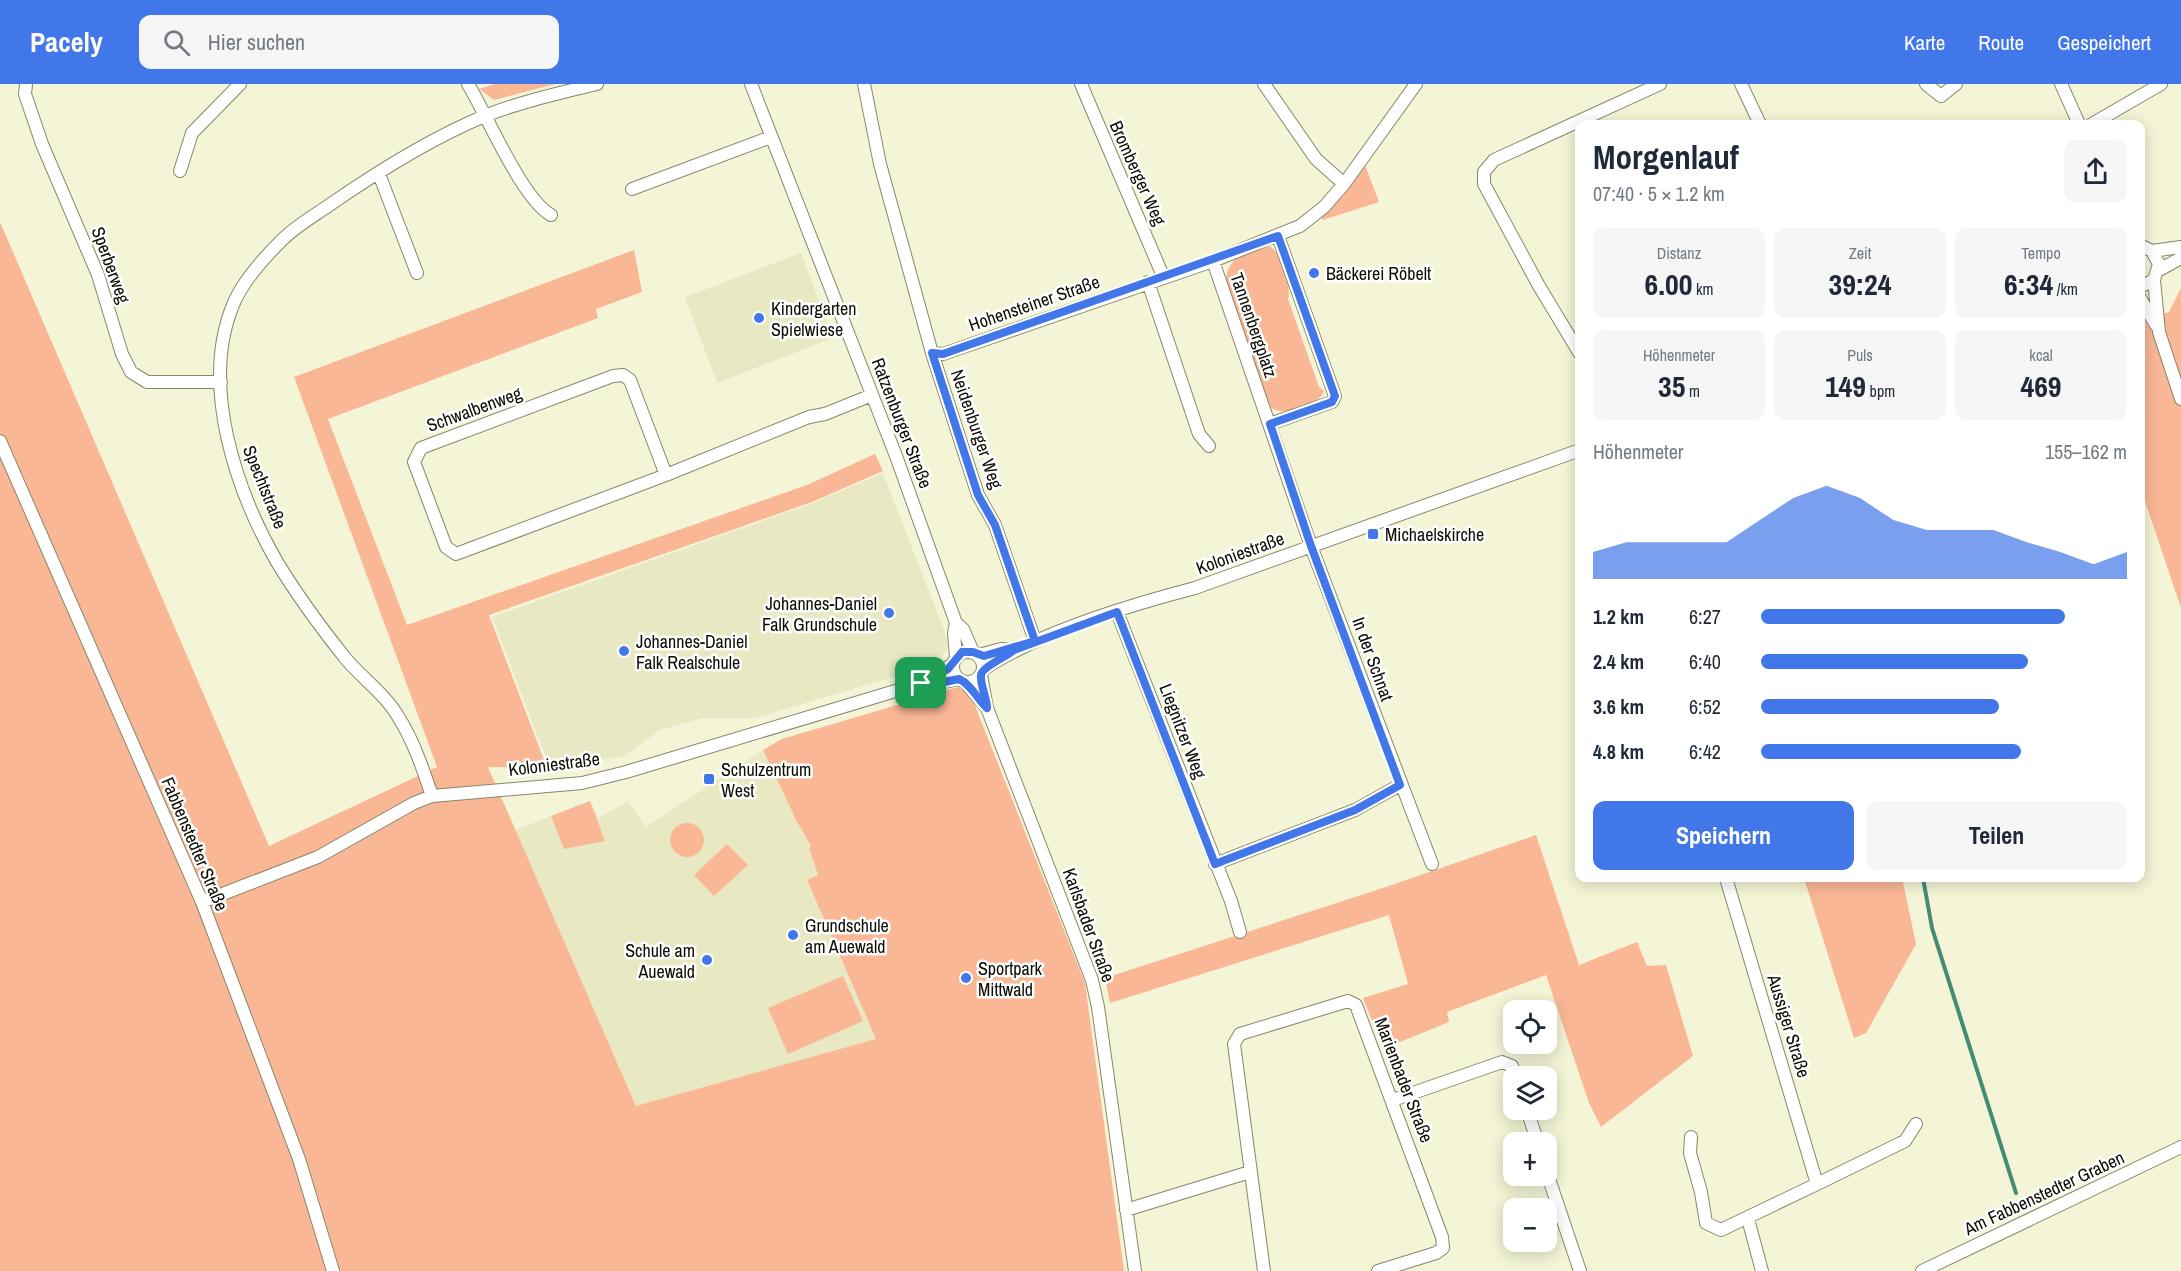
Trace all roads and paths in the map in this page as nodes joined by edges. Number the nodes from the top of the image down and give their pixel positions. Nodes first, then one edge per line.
1 (26, 84) edge
2 (240, 84) edge
3 (468, 84) edge
4 (597, 84) edge
5 (751, 84) edge
6 (864, 84) edge
7 (1081, 84) edge
8 (1264, 84) edge
9 (1416, 84) edge
10 (1660, 84) edge
11 (1741, 84) edge
12 (1926, 84) edge
13 (1956, 84) edge
14 (2061, 84) edge
15 (2161, 84) edge
16 (486, 116) junction
17 (1581, 120) edge
18 (1758, 120) edge
19 (2077, 120) edge
20 (2099, 120) edge
21 (1575, 123) edge
22 (771, 137) junction
23 (180, 171) dead end
24 (379, 174) junction
25 (1344, 184) junction
26 (632, 189) dead end
27 (551, 215) dead end
28 (1278, 236) junction
29 (2181, 247) edge
30 (2146, 248) edge
31 (2181, 258) edge
32 (1213, 261) junction
33 (417, 273) dead end
34 (2156, 275) junction
35 (1163, 276) junction
36 (1148, 282) junction
37 (2145, 283) edge
38 (2145, 307) edge
39 (2159, 332) junction
40 (1575, 346) edge
41 (932, 353) junction
42 (221, 382) junction
43 (872, 395) junction
44 (2181, 399) edge
45 (1270, 424) junction
46 (0, 441) edge
47 (1209, 446) dead end
48 (1575, 452) edge
49 (666, 476) junction
50 (1311, 546) junction
51 (1117, 612) junction
52 (956, 623) junction
53 (1035, 641) junction
54 (1014, 650) junction
55 (976, 653) junction
56 (955, 660) junction
57 (982, 672) junction
58 (962, 680) junction
59 (921, 683) junction
60 (987, 708) junction
61 (1400, 785) junction
62 (432, 796) junction
63 (1215, 864) junction
64 (1432, 864) dead end
65 (1727, 882) edge
66 (202, 902) junction
67 (1240, 932) dead end
68 (1512, 1066) edge
69 (1393, 1100) junction
70 (1916, 1124) dead end
71 (1691, 1137) dead end
72 (2181, 1147) edge
73 (1250, 1172) junction
74 (1817, 1184) junction
75 (1551, 1186) edge
76 (1126, 1210) junction
77 (1748, 1219) junction
78 (331, 1270) edge
79 (1135, 1271) edge
80 (1264, 1271) edge
81 (1378, 1271) edge
82 (1580, 1271) edge
83 (1762, 1271) edge
84 (1922, 1271) edge

1 - 42 street, Sperberweg
2 - 23 street
3 - 16 street
4 - 16 street, Spechtstraße
5 - 22 street, Ratzenburger Straße
6 - 41 street, Neidenburger Weg
7 - 35 street, Bromberger Weg
8 - 25 street
9 - 25 street
10 - 17 street
11 - 18 street
12 - 13 street
14 - 19 street
15 - 20 street
16 - 24 street, Spechtstraße
16 - 27 street
21 - 40 street
22 - 26 street
22 - 43 street, Ratzenburger Straße
24 - 33 street
24 - 42 street, Spechtstraße
25 - 28 street
28 - 32 street, Tannenbergplatz
28 - 45 street
29 - 30 street
30 - 34 street
31 - 34 street
32 - 35 street, Hohensteiner Straße
32 - 45 street, Tannenbergplatz
34 - 37 street
34 - 39 street
35 - 36 street, Hohensteiner Straße
36 - 41 street, Hohensteiner Straße
36 - 47 street
38 - 39 street
39 - 44 street
41 - 53 street, Neidenburger Weg
42 - 62 street, Spechtstraße
43 - 49 street, Schwalbenweg
43 - 52 street, Ratzenburger Straße
45 - 50 street, Tannenbergplatz
46 - 66 street, Fabbenstedter Straße
48 - 50 street, Koloniestraße
49 - 49 street, Schwalbenweg
50 - 51 street, Koloniestraße
50 - 61 street, In der Schnat
51 - 53 street, Koloniestraße
51 - 63 street, Liegnitzer Weg
52 - 55 street, Ratzenburger Straße
52 - 56 street, Ratzenburger Straße
53 - 54 street, Koloniestraße
54 - 55 street, Koloniestraße
54 - 57 street, Koloniestraße
55 - 56 street
55 - 57 street
56 - 58 street
56 - 59 street, Koloniestraße
57 - 58 street
57 - 60 street, Karlsbader Straße
58 - 59 street, Koloniestraße
58 - 60 street, Karlsbader Straße
59 - 62 street, Koloniestraße
60 - 76 street, Karlsbader Straße
61 - 63 street
61 - 64 street, In der Schnat
62 - 66 street, Koloniestraße
63 - 67 street, Liegnitzer Weg
65 - 74 street, Aussiger Straße
66 - 78 street, Fabbenstedter Straße
68 - 69 street
69 - 73 street, Marienbader Straße
69 - 81 street, Marienbader Straße
70 - 74 street
71 - 77 street
72 - 84 street, Am Fabbenstedter Graben
73 - 76 street
73 - 80 street, Marienbader Straße
74 - 77 street
75 - 82 street
76 - 79 street, Karlsbader Straße
77 - 83 street

